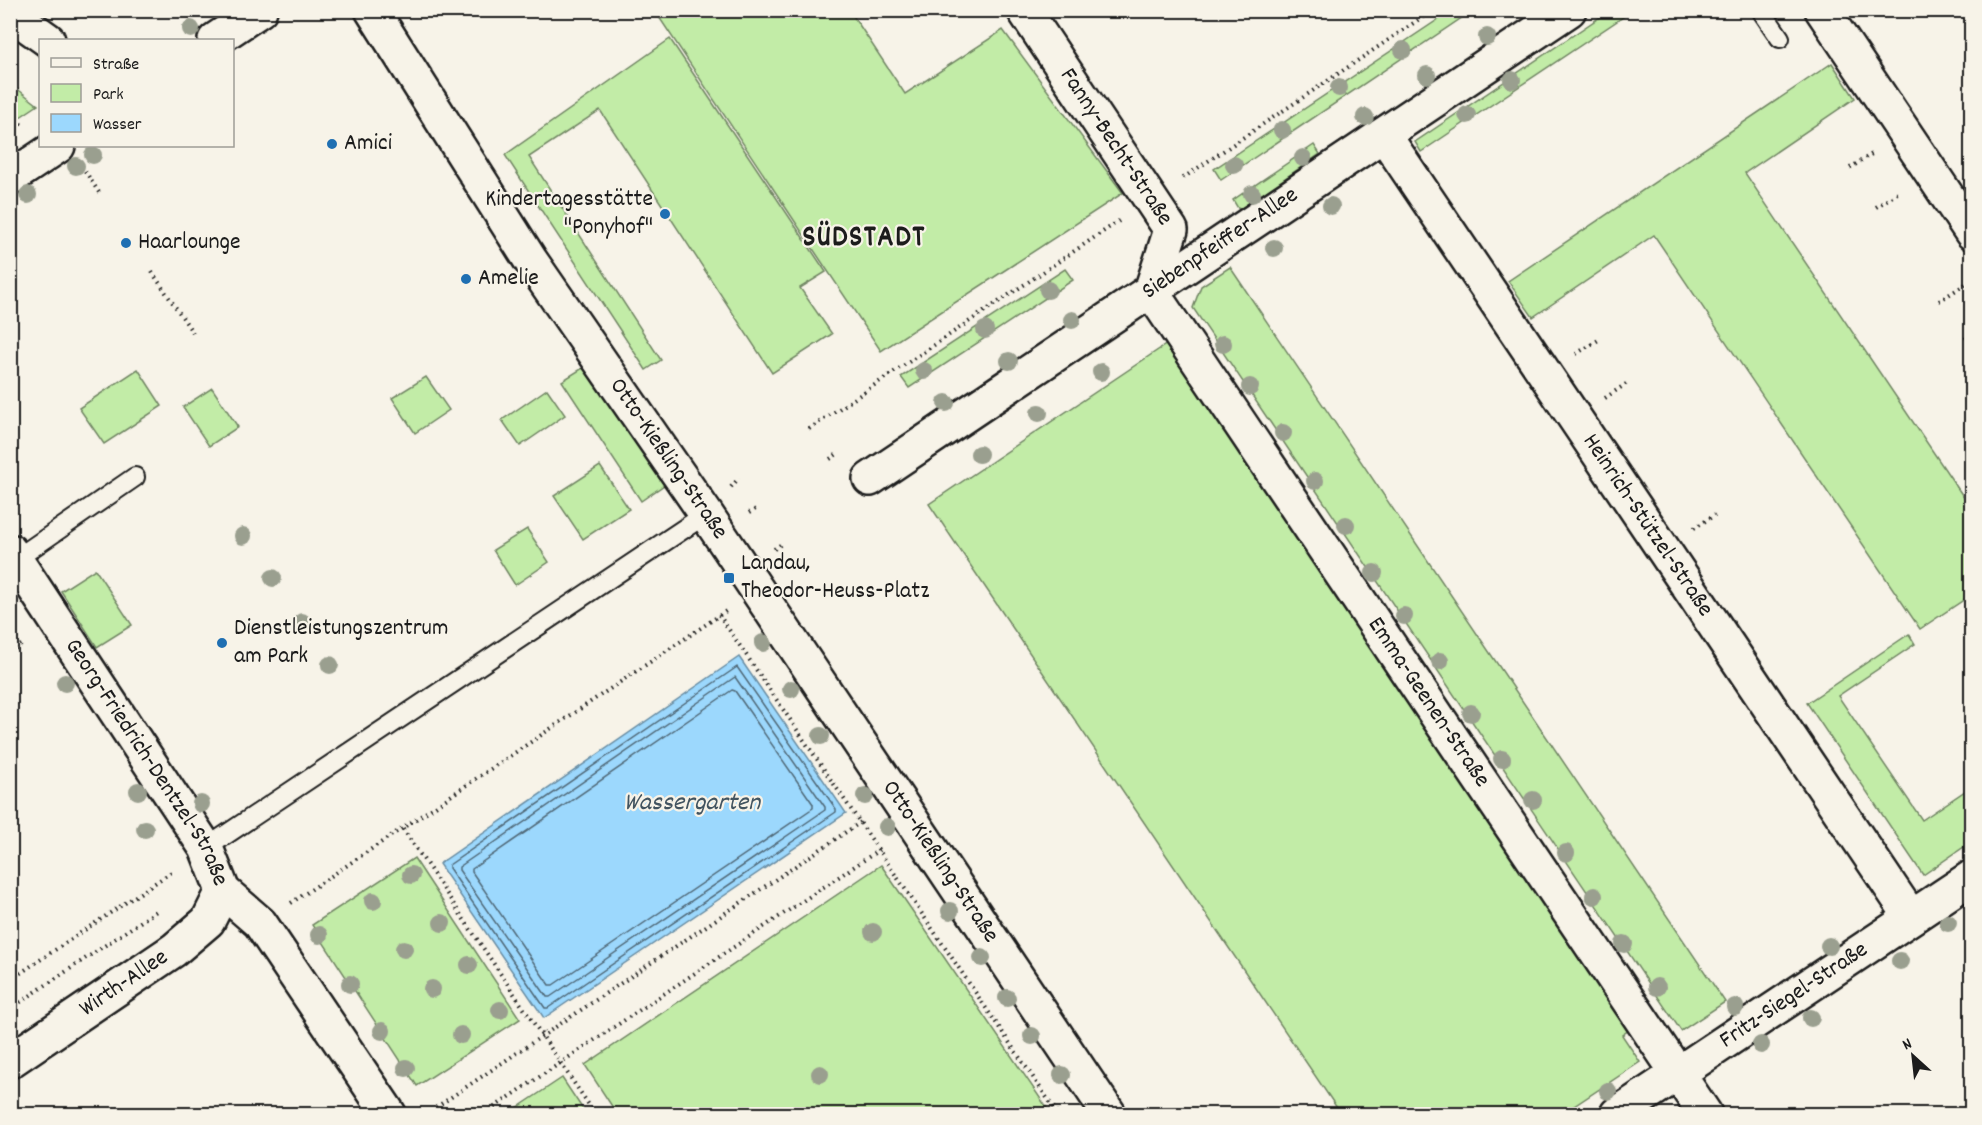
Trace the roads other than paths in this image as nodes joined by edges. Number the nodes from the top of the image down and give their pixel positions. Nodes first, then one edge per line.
1 (260, 10) edge
2 (372, 10) edge
3 (1024, 10) edge
4 (1569, 10) edge
5 (1761, 10) edge
6 (1822, 10) edge
7 (10, 13) edge
8 (1780, 38) dead end
9 (47, 39) edge
10 (216, 39) edge
11 (1384, 135) junction
12 (56, 147) edge
13 (10, 178) edge
14 (1971, 233) edge
15 (1151, 291) junction
16 (135, 477) dead end
17 (870, 479) dead end
18 (706, 514) junction
19 (13, 555) edge
20 (206, 848) junction
21 (1971, 877) edge
22 (223, 891) junction
23 (1911, 917) junction
24 (10, 1061) edge
25 (1678, 1074) junction
26 (389, 1114) edge
27 (1109, 1114) edge
28 (1617, 1114) edge
29 (1705, 1114) edge

1 - 10 street
2 - 18 street, Otto-Kießling-Straße
3 - 15 street, Fanny-Becht-Straße
4 - 11 street, Siebenpfeiffer-Allee
5 - 8 lane
6 - 14 street
7 - 9 street
11 - 15 street, Siebenpfeiffer-Allee
11 - 23 street, Heinrich-Stützel-Straße
12 - 13 street
15 - 17 street, Siebenpfeiffer-Allee
15 - 25 street, Emma-Geenen-Straße
16 - 19 lane
18 - 20 lane
18 - 27 street, Otto-Kießling-Straße
19 - 20 street, Georg-Friedrich-Dentzel-Straße
20 - 22 street, Georg-Friedrich-Dentzel-Straße
21 - 23 street, Fritz-Siegel-Straße
22 - 24 street, Wirth-Allee
22 - 26 street, Georg-Friedrich-Dentzel-Straße
23 - 25 street, Fritz-Siegel-Straße
25 - 28 street, Fritz-Siegel-Straße
25 - 29 street, Emma-Geenen-Straße

